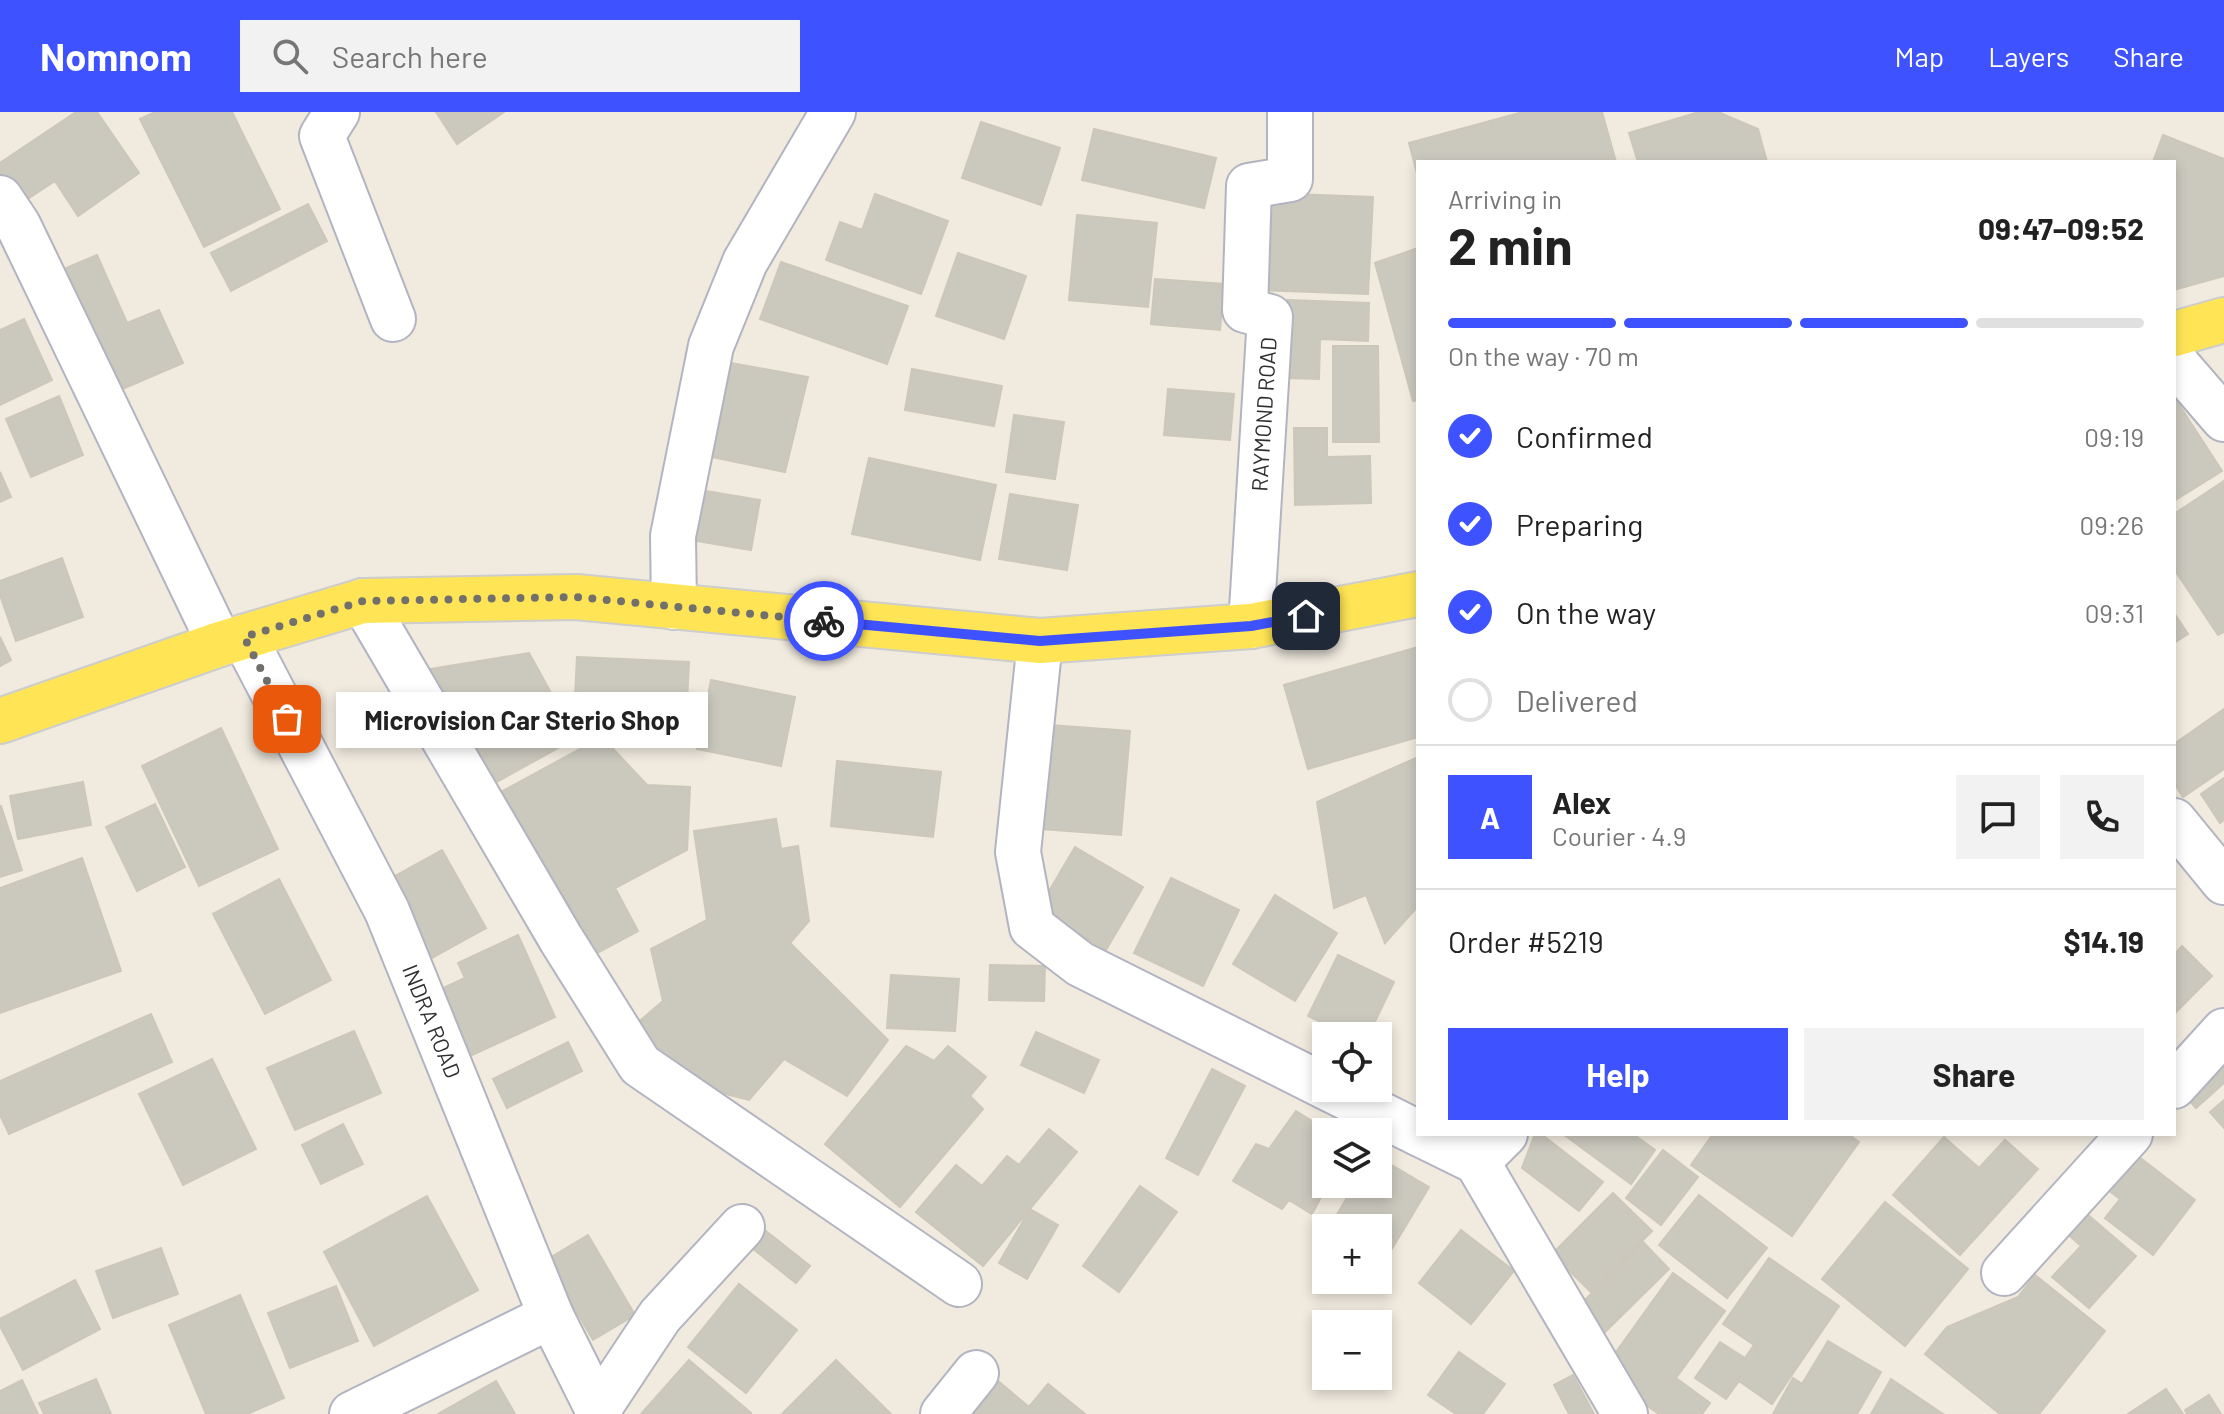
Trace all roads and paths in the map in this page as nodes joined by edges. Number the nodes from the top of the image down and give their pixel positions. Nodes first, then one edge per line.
1 (337, 112) edge
2 (833, 112) edge
3 (1290, 112) edge
4 (0, 198) edge
5 (393, 319) dead end
6 (2224, 320) edge
7 (2176, 333) edge
8 (2176, 363) edge
9 (2224, 419) edge
10 (1416, 594) edge
11 (363, 601) junction
12 (674, 607) junction
13 (1251, 626) junction
14 (232, 640) junction
15 (1040, 641) junction
16 (0, 721) edge
17 (2176, 823) edge
18 (2224, 882) edge
19 (2224, 1031) edge
20 (1312, 1080) edge
21 (2176, 1084) edge
22 (1355, 1102) edge
23 (1416, 1132) edge
24 (1429, 1136) edge
25 (2128, 1136) edge
26 (1491, 1148) edge
27 (742, 1227) dead end
28 (2004, 1273) dead end
29 (959, 1284) dead end
30 (551, 1316) junction
31 (976, 1373) dead end
32 (599, 1413) edge
33 (352, 1414) edge
34 (943, 1414) edge
35 (1625, 1414) edge

1 - 5 street
2 - 12 street
3 - 13 street, RAYMOND ROAD
4 - 14 street, INDRA ROAD
6 - 7 main road
8 - 9 street
10 - 13 main road
11 - 12 main road
11 - 14 main road
11 - 29 street
12 - 15 main road
13 - 15 main road
14 - 16 main road
14 - 30 street, INDRA ROAD
15 - 20 street
17 - 18 street
19 - 21 street
22 - 23 street
24 - 26 street
25 - 28 street
26 - 35 street
27 - 32 street
30 - 32 street, INDRA ROAD
30 - 33 street
31 - 34 street

